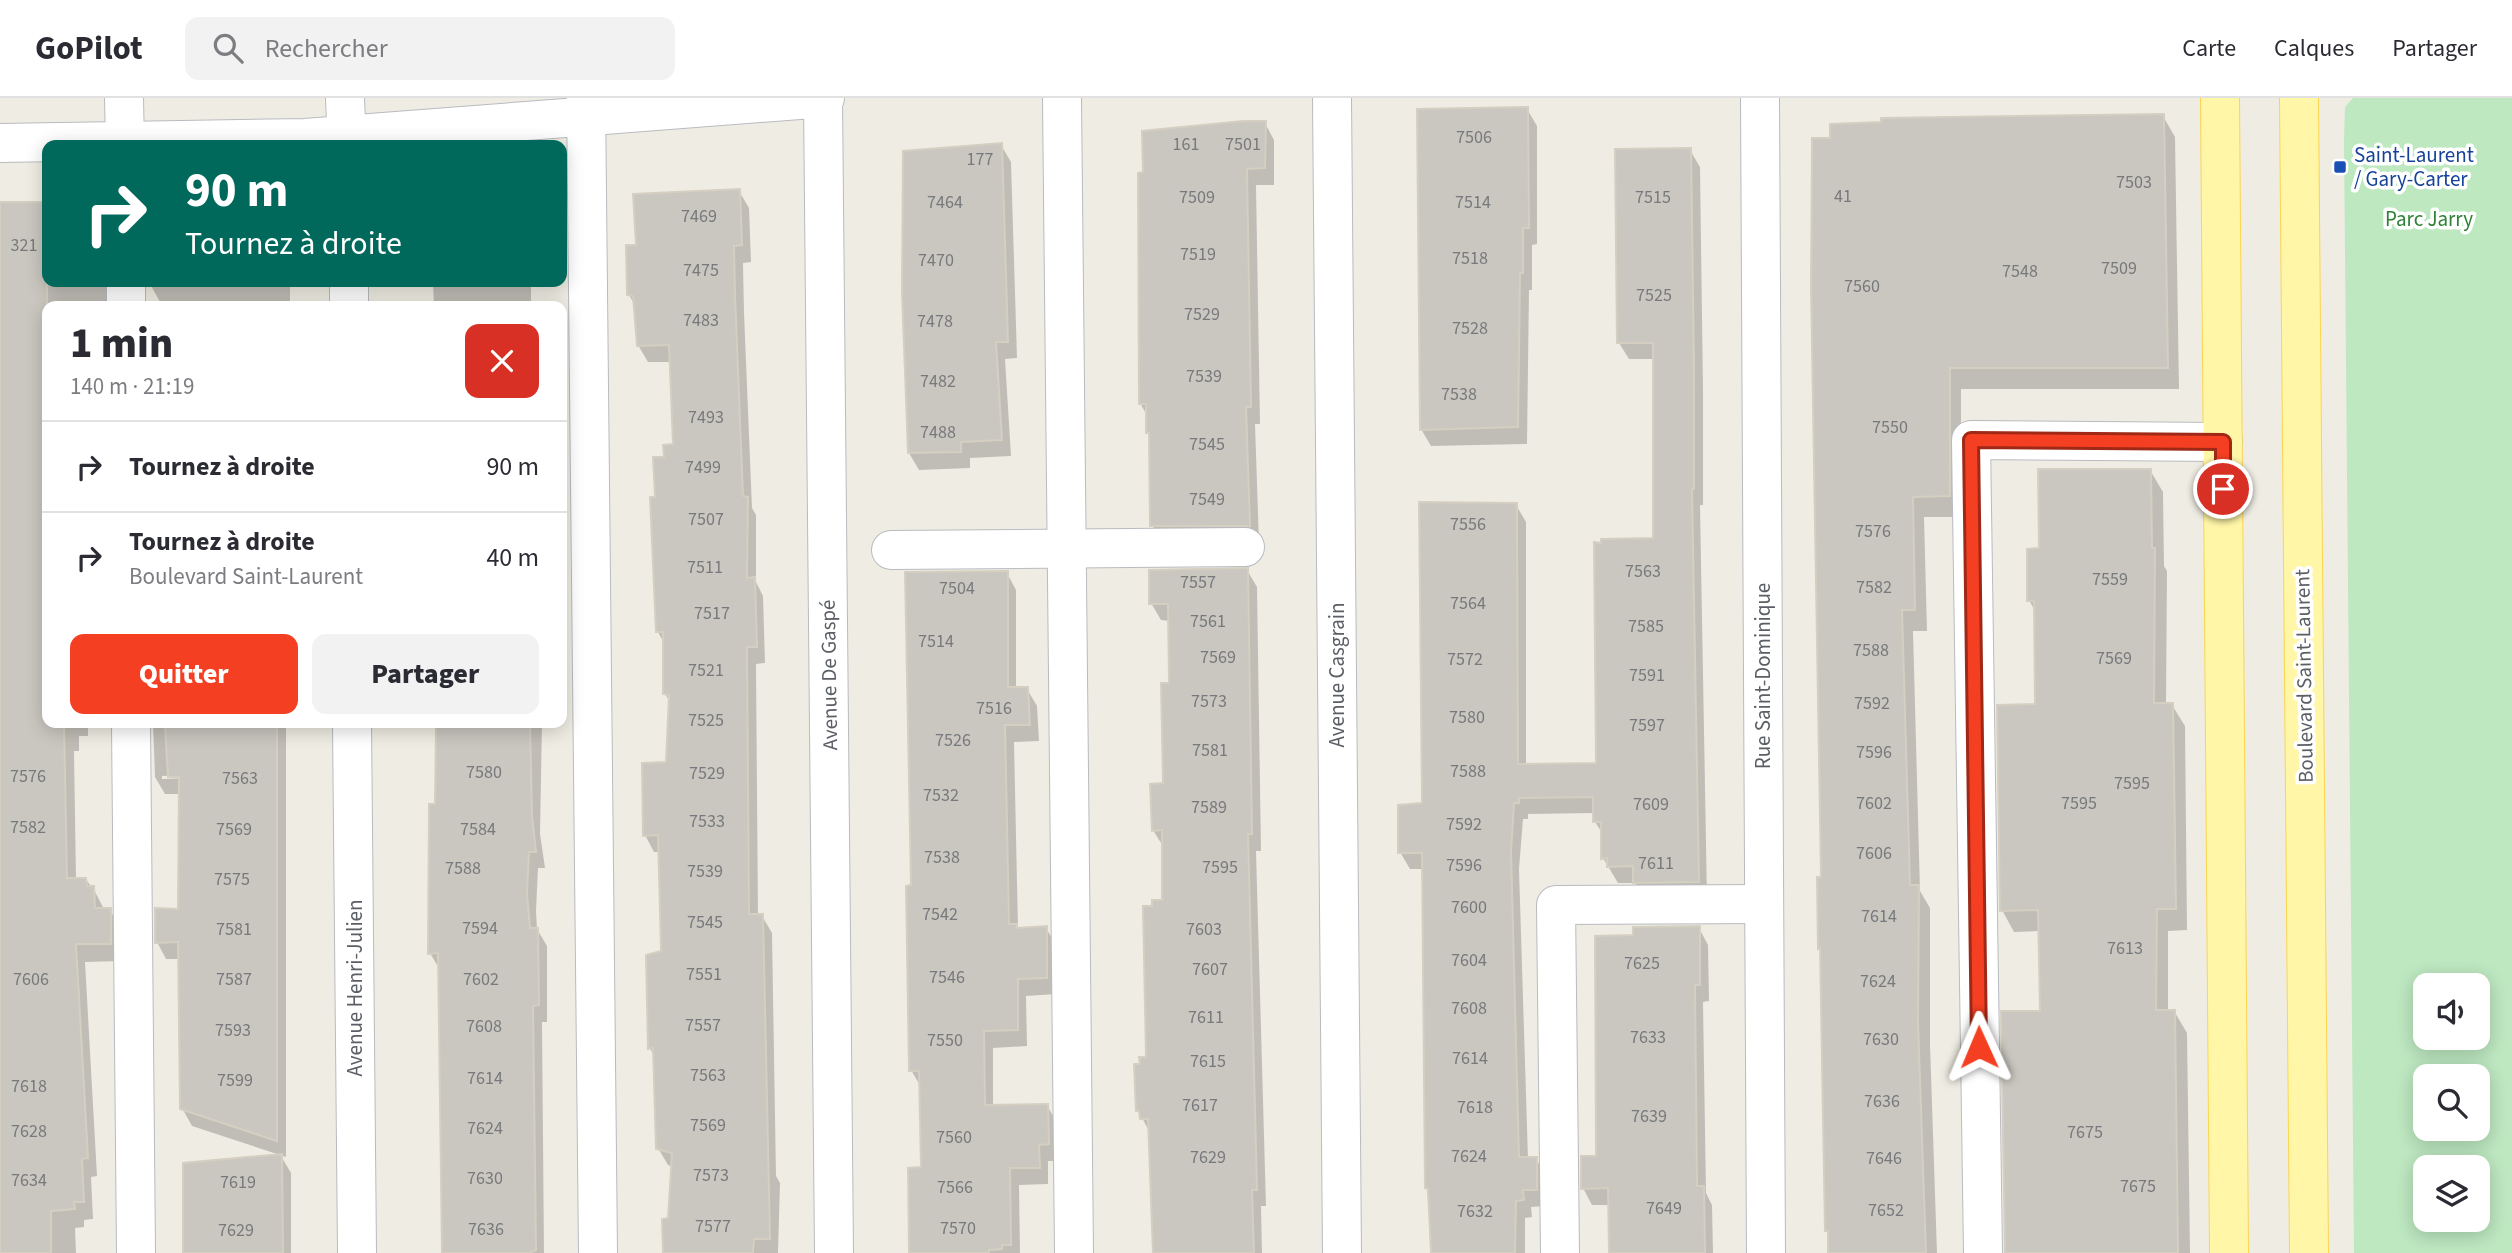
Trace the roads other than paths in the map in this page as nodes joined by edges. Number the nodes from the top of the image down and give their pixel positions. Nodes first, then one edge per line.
1 (124, 98) edge
2 (345, 98) edge
3 (824, 98) edge
4 (1062, 98) edge
5 (1332, 98) edge
6 (1760, 98) edge
7 (2220, 98) edge
8 (2299, 98) edge
9 (587, 108) edge
10 (125, 140) edge
11 (347, 140) edge
12 (354, 140) edge
13 (0, 143) edge
14 (42, 143) edge
15 (2223, 442) junction
16 (1245, 547) dead end
17 (1069, 548) junction
18 (891, 550) dead end
19 (131, 728) edge
20 (352, 728) edge
21 (1764, 904) junction
22 (136, 1253) edge
23 (357, 1253) edge
24 (598, 1253) edge
25 (834, 1253) edge
26 (1074, 1253) edge
27 (1342, 1253) edge
28 (1560, 1253) edge
29 (1766, 1253) edge
30 (1983, 1253) edge
31 (2229, 1253) edge
32 (2309, 1253) edge

1 - 10 street
2 - 11 street
3 - 9 street
3 - 25 street, Avenue De Gaspé
4 - 17 street
5 - 27 street, Avenue Casgrain
6 - 21 street, Rue Saint-Dominique
7 - 15 main road
8 - 32 main road, Boulevard Saint-Laurent
9 - 12 street
9 - 24 street
13 - 14 street
15 - 30 street
15 - 31 main road
16 - 17 street
17 - 18 street
17 - 26 street
19 - 22 street
20 - 23 street, Avenue Henri-Julien
21 - 28 street
21 - 29 street, Rue Saint-Dominique

